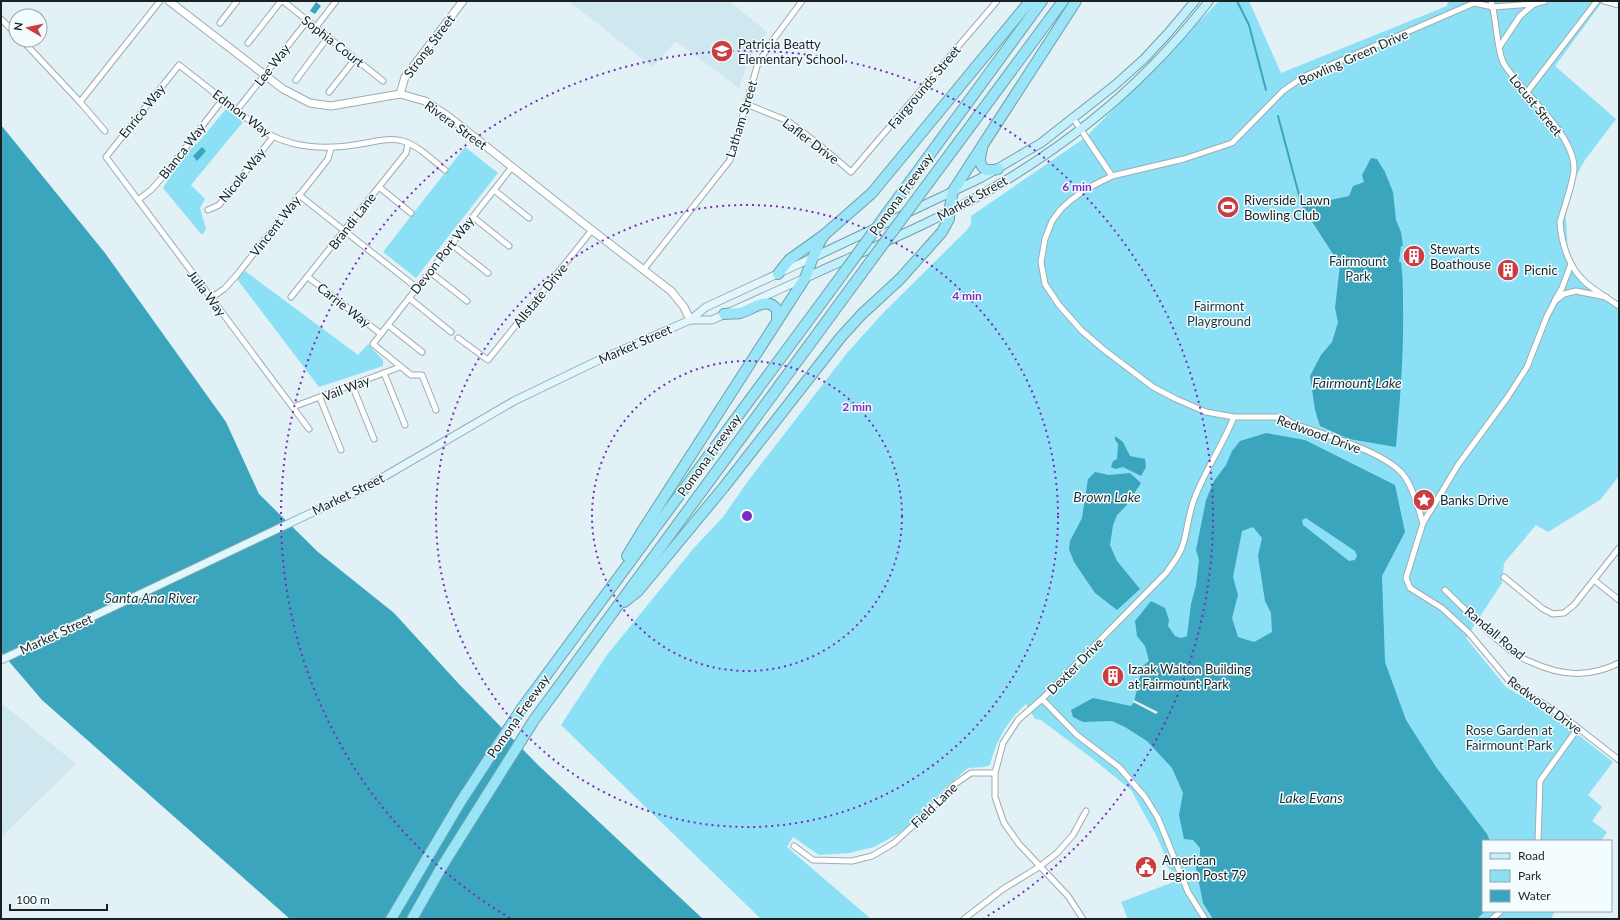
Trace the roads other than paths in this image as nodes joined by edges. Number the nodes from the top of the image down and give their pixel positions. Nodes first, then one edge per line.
1 (160, 1) edge
2 (169, 1) edge
3 (237, 1) edge
4 (282, 1) edge
5 (336, 1) edge
6 (463, 1) edge
7 (802, 1) edge
8 (998, 1) edge
9 (1030, 1) edge
10 (1042, 1) edge
11 (1063, 1) edge
12 (1076, 1) edge
13 (1195, 1) edge
14 (1209, 1) edge
15 (1491, 1) edge
16 (1497, 1) edge
17 (1545, 1) edge
18 (1597, 1) edge
19 (1604, 1) edge
20 (1534, 4) junction
21 (1619, 5) edge
22 (1493, 7) junction
23 (308, 20) junction
24 (220, 23) dead end
25 (316, 27) junction
26 (328, 37) junction
27 (248, 43) dead end
28 (1500, 46) junction
29 (29, 48) edge
30 (355, 58) junction
31 (179, 66) joint
32 (265, 75) junction
33 (296, 80) dead end
34 (383, 81) dead end
35 (329, 92) dead end
36 (1527, 92) junction
37 (400, 94) junction
38 (223, 99) junction
39 (80, 102) junction
40 (746, 104) junction
41 (237, 110) junction
42 (1073, 118) junction
43 (1080, 128) junction
44 (105, 131) dead end
45 (273, 137) junction
46 (408, 144) junction
47 (983, 146) junction
48 (331, 148) junction
49 (106, 157) joint
50 (512, 167) junction
51 (998, 169) junction
52 (445, 170) dead end
53 (851, 172) joint
54 (1112, 176) junction
55 (379, 187) junction
56 (494, 190) junction
57 (953, 191) junction
58 (299, 195) junction
59 (138, 200) junction
60 (208, 210) dead end
61 (949, 212) junction
62 (412, 213) dead end
63 (473, 217) junction
64 (529, 218) dead end
65 (592, 230) junction
66 (344, 231) junction
67 (824, 235) junction
68 (451, 244) junction
69 (509, 246) dead end
70 (814, 257) junction
71 (1571, 264) junction
72 (644, 269) junction
73 (430, 272) junction
74 (488, 273) dead end
75 (778, 274) junction
76 (308, 277) junction
77 (805, 278) junction
78 (417, 288) junction
79 (1606, 296) junction
80 (291, 297) dead end
81 (211, 298) junction
82 (409, 298) junction
83 (467, 301) dead end
84 (1555, 301) junction
85 (1619, 306) edge
86 (724, 314) junction
87 (690, 320) junction
88 (777, 321) junction
89 (388, 325) junction
90 (451, 332) dead end
91 (381, 334) junction
92 (458, 338) dead end
93 (422, 352) dead end
94 (400, 367) junction
95 (384, 373) junction
96 (352, 386) junction
97 (320, 398) junction
98 (292, 407) junction
99 (436, 410) dead end
100 (1234, 417) junction
101 (405, 425) dead end
102 (309, 429) dead end
103 (374, 439) dead end
104 (341, 450) dead end
105 (1423, 523) junction
106 (1619, 548) edge
107 (1504, 577) dead end
108 (1594, 580) junction
109 (1444, 590) dead end
110 (606, 595) junction
111 (1619, 600) edge
112 (614, 609) junction
113 (1, 660) edge
114 (1619, 663) edge
115 (1042, 699) junction
116 (1578, 728) junction
117 (1619, 760) edge
118 (995, 773) junction
119 (1086, 811) dead end
120 (1538, 840) edge
121 (794, 846) dead end
122 (1039, 867) junction
123 (1500, 912) edge
124 (391, 919) edge
125 (412, 919) edge
126 (964, 919) edge
127 (1084, 919) edge
128 (1205, 919) edge
129 (1492, 919) edge

1 - 39 street
2 - 32 street, Rivera Street
3 - 24 street
4 - 23 street, Sophia Court
4 - 27 street
5 - 25 street
6 - 37 street, Strong Street
7 - 40 street, Latham Street
8 - 53 street, Fairgrounds Street
9 - 67 highway
10 - 110 highway, Pomona Freeway, bridge
11 - 112 highway, Pomona Freeway, bridge
12 - 47 highway
13 - 42 main road, Market Street
14 - 43 main road, Market Street
15 - 22 street
16 - 22 street
17 - 20 street
18 - 36 street
19 - 21 street
20 - 22 street
20 - 28 street
22 - 28 street, Locust Street
22 - 54 street, Bowling Green Drive
23 - 25 street, Sophia Court
23 - 32 street, Lee Way
25 - 26 street, Sophia Court
26 - 30 street, Sophia Court
26 - 33 street
28 - 36 street, Locust Street
29 - 39 street
30 - 34 street, Sophia Court
30 - 35 street
31 - 38 street, Edmon Way
31 - 49 street, Enrico Way
32 - 37 street, Rivera Street
32 - 41 street, Lee Way
36 - 71 street, Locust Street
37 - 50 street, Rivera Street
38 - 41 street, Edmon Way
38 - 59 street, Bianca Way
39 - 44 street
40 - 53 street, Lafler Drive
40 - 72 street, Latham Street
41 - 45 street, Edmon Way
42 - 43 street
42 - 51 main road, Market Street
43 - 54 street
43 - 61 main road, Market Street
45 - 48 street, Edmon Way
45 - 60 street, Nicole Way
46 - 48 street, Edmon Way
46 - 52 street, Edmon Way
46 - 55 street, Brandi Lane
47 - 51 highway
47 - 57 highway
48 - 58 street, Vincent Way
49 - 59 street, Julia Way
50 - 56 street, Devon Port Way
50 - 65 street, Rivera Street
51 - 57 main road, Market Street
54 - 100 street, Redwood Drive
55 - 62 street
55 - 66 street, Brandi Lane
56 - 63 street, Devon Port Way
56 - 64 street
57 - 61 highway
57 - 70 main road, Market Street
58 - 66 street
58 - 81 street, Vincent Way
59 - 81 street, Julia Way
61 - 77 main road, Market Street
61 - 112 highway
63 - 68 street, Devon Port Way
63 - 69 street
65 - 72 street, Rivera Street
65 - 92 street, Allstate Drive
66 - 76 street, Brandi Lane
66 - 78 street
67 - 70 highway
67 - 75 highway
68 - 73 street, Devon Port Way
68 - 74 street
70 - 75 main road, Market Street
70 - 77 highway
71 - 79 street, Locust Street
71 - 84 street
72 - 87 street, Rivera Street
73 - 78 street, Devon Port Way
73 - 83 street
75 - 87 main road, Market Street
76 - 80 street, Brandi Lane
76 - 91 street, Carrie Way
77 - 86 main road, Market Street
77 - 88 highway
78 - 82 street, Devon Port Way
79 - 84 street
79 - 85 street, Locust Street
81 - 98 street, Julia Way
82 - 89 street, Devon Port Way
82 - 90 street
84 - 105 street
86 - 87 main road, Market Street
86 - 88 highway
87 - 113 main road, Market Street
88 - 110 highway
89 - 91 street, Devon Port Way
89 - 93 street
91 - 94 street, Devon Port Way
94 - 95 street, Vail Way
94 - 99 street
95 - 96 street, Vail Way
95 - 101 street
96 - 97 street, Vail Way
96 - 103 street
97 - 98 street, Vail Way
97 - 104 street
98 - 102 street, Julia Way
100 - 105 street, Redwood Drive
100 - 115 street, Dexter Drive
105 - 116 street, Redwood Drive
106 - 108 street
107 - 108 street
108 - 111 street
109 - 114 street, Randall Road
110 - 124 highway, Pomona Freeway
112 - 125 highway, Pomona Freeway
115 - 118 street
115 - 128 street, Dexter Drive
116 - 117 street, Redwood Drive
116 - 120 street
118 - 121 street, Field Lane
118 - 122 street
119 - 122 street
122 - 126 street
122 - 127 street
123 - 129 street

